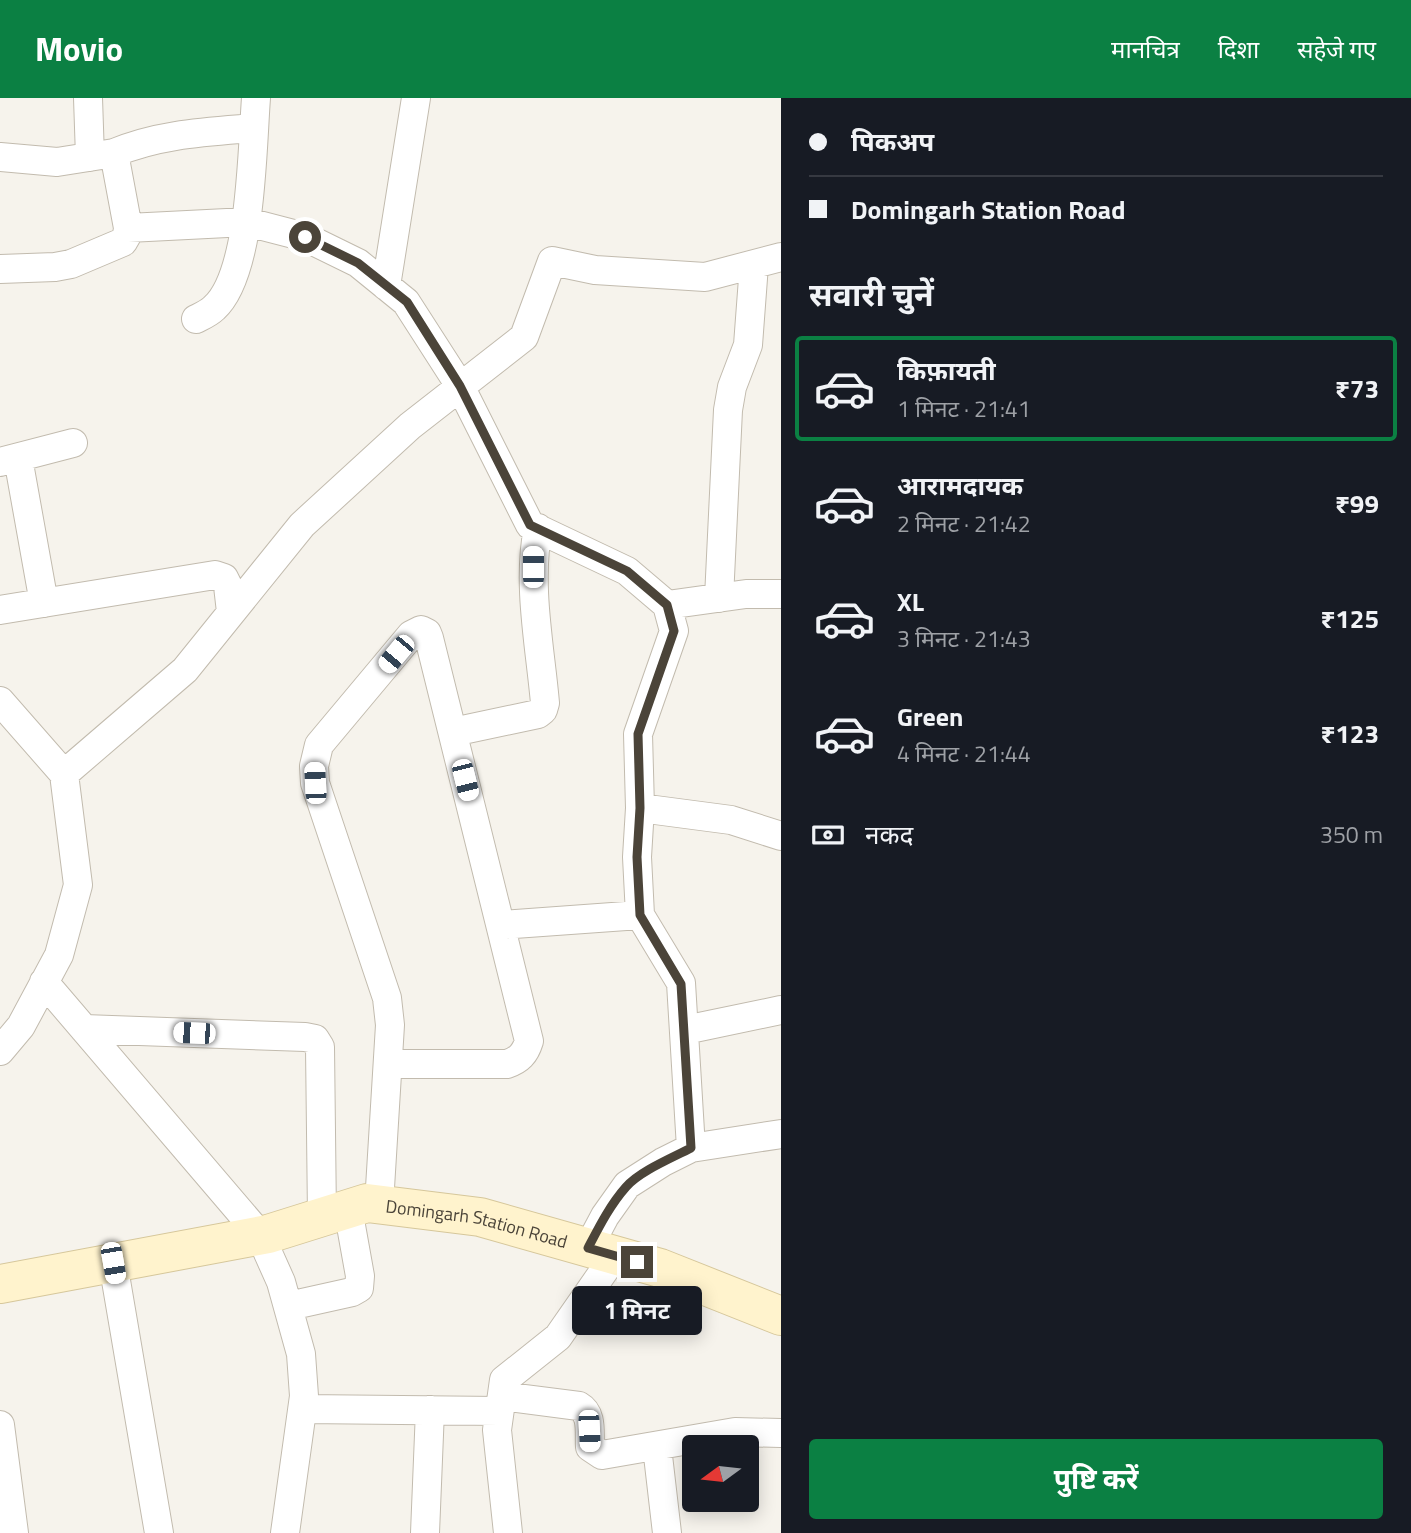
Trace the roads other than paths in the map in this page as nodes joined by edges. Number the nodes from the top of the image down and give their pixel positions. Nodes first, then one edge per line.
1 (88, 98) edge
2 (256, 98) edge
3 (416, 98) edge
4 (254, 128) junction
5 (102, 155) junction
6 (0, 157) edge
7 (247, 222) junction
8 (128, 228) junction
9 (781, 257) edge
10 (754, 265) junction
11 (0, 269) edge
12 (386, 286) junction
13 (196, 319) dead end
14 (460, 386) junction
15 (72, 443) dead end
16 (9, 460) edge
17 (538, 528) junction
18 (781, 594) edge
19 (719, 598) junction
20 (44, 603) junction
21 (667, 605) junction
22 (0, 610) edge
23 (231, 612) junction
24 (0, 701) edge
25 (453, 732) junction
26 (64, 774) junction
27 (640, 808) junction
28 (781, 836) edge
29 (640, 915) junction
30 (501, 925) junction
31 (44, 982) junction
32 (781, 1010) edge
33 (84, 1029) junction
34 (685, 1030) junction
35 (0, 1051) edge
36 (388, 1064) junction
37 (781, 1134) edge
38 (691, 1148) junction
39 (350, 1210) junction
40 (260, 1235) junction
41 (601, 1251) junction
42 (113, 1263) junction
43 (0, 1284) edge
44 (289, 1306) junction
45 (781, 1317) edge
46 (501, 1403) junction
47 (303, 1409) junction
48 (430, 1410) junction
49 (0, 1425) edge
50 (781, 1433) edge
51 (657, 1447) junction
52 (14, 1533) edge
53 (159, 1533) edge
54 (285, 1533) edge
55 (425, 1533) edge
56 (508, 1533) edge
57 (667, 1533) edge

1 - 5 street
2 - 4 street
3 - 12 street
4 - 5 street
4 - 7 street
5 - 6 street
5 - 8 street
7 - 8 street
7 - 12 street
7 - 13 street
8 - 11 street
9 - 10 street
10 - 14 street
10 - 19 street
12 - 14 street
14 - 17 street
14 - 23 street
15 - 16 street
16 - 20 street
17 - 21 street
17 - 25 street
18 - 19 street
19 - 21 street
20 - 22 street
20 - 23 street
21 - 27 street
23 - 26 street
24 - 26 street
25 - 30 street
25 - 36 street
26 - 31 street
27 - 28 street
27 - 29 street
29 - 30 street
29 - 34 street
30 - 36 street
31 - 33 street
31 - 35 street
32 - 34 street
33 - 39 street
33 - 40 street
34 - 38 street
36 - 39 street
37 - 38 street
38 - 41 street
39 - 40 street, Domingarh Station Road
39 - 41 street, Domingarh Station Road
39 - 44 street
40 - 42 street, Domingarh Station Road
40 - 44 street
41 - 45 street, Domingarh Station Road
41 - 46 street
42 - 43 street, Domingarh Station Road
42 - 53 street
44 - 47 street
46 - 48 street
46 - 51 street
46 - 56 street
47 - 48 street
47 - 54 street
48 - 55 street
49 - 52 street
50 - 51 street
51 - 57 street

